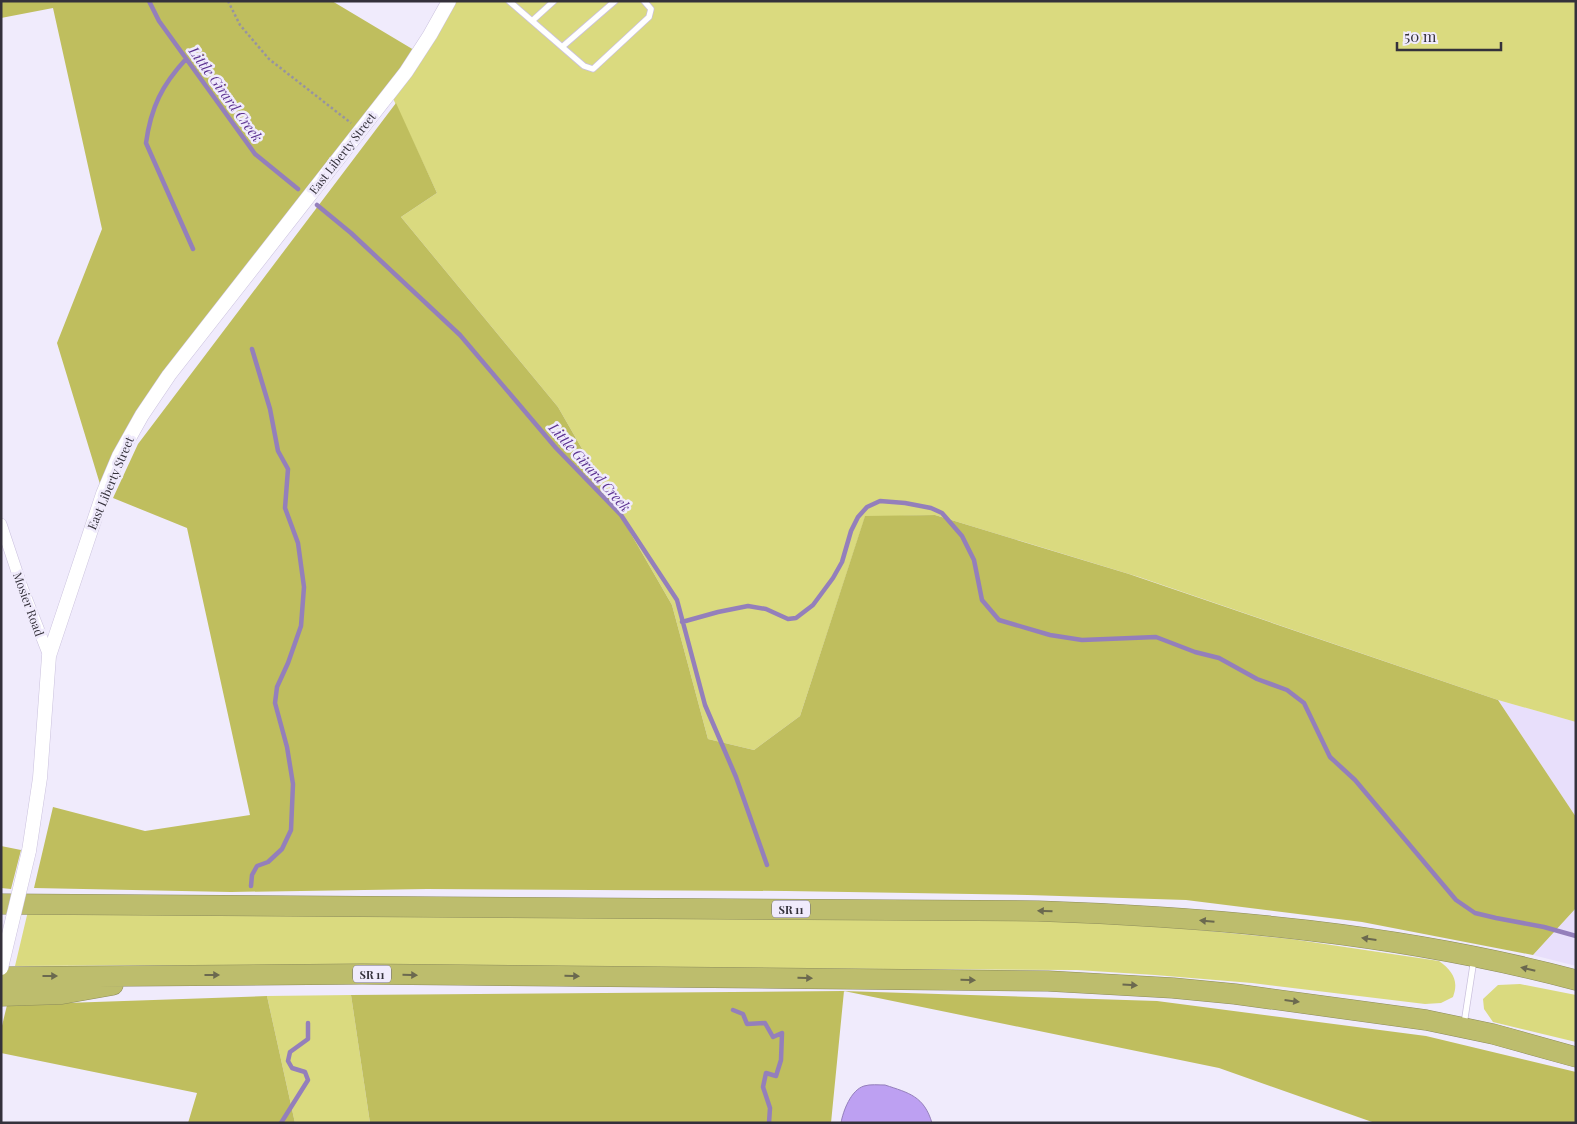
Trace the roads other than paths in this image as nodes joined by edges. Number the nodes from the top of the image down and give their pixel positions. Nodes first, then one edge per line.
1 (448, 1) edge
2 (510, 1) edge
3 (554, 1) edge
4 (615, 1) edge
5 (644, 1) edge
6 (532, 21) junction
7 (562, 47) junction
8 (1, 524) edge
9 (49, 656) junction
10 (1, 904) edge
11 (1474, 957) junction
12 (1, 968) edge
13 (172, 975) junction
14 (1, 977) edge
15 (1576, 980) edge
16 (1, 996) edge
17 (1463, 1027) junction
18 (1576, 1057) edge

1 - 9 street, East Liberty Street
2 - 6 lane
3 - 6 lane
4 - 7 lane
5 - 7 lane
6 - 7 lane
8 - 9 street, Mosier Road
9 - 12 street, East Liberty Street, bridge
11 -> 10 highway, SR 11
15 -> 11 highway, SR 11
11 - 17 lane
14 -> 13 highway, SR 11
13 - 16 highway
13 -> 17 highway, SR 11
17 - 18 highway, SR 11

